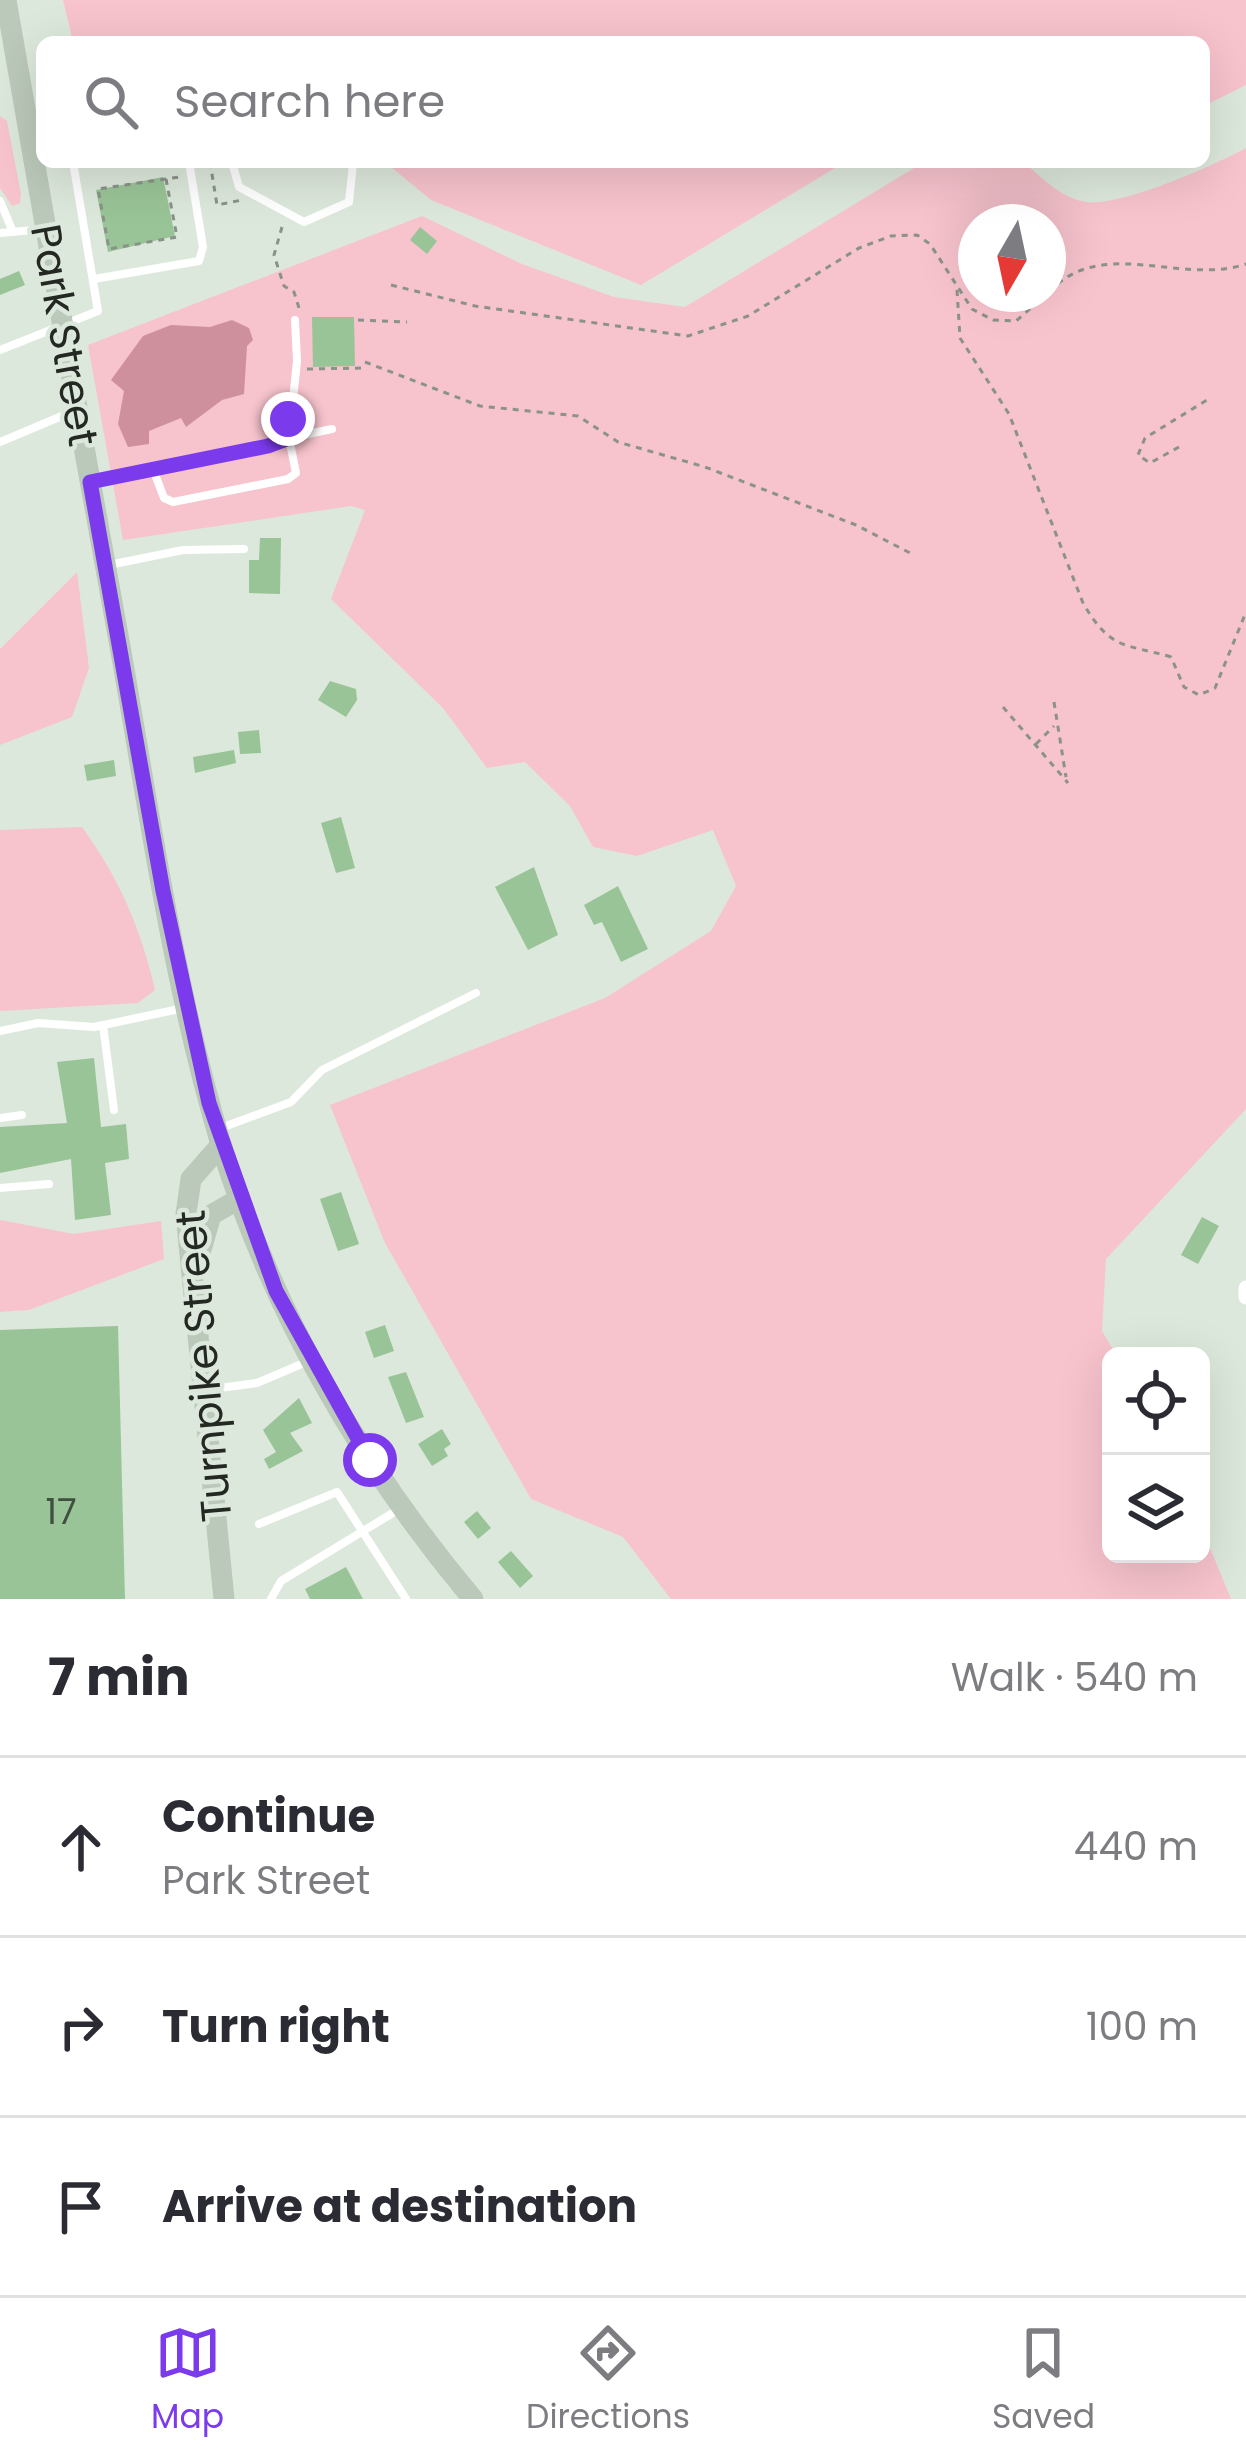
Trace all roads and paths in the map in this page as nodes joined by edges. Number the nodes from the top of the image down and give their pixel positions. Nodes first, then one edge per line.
1 (5, 0) edge
2 (36, 152) edge
3 (40, 168) edge
4 (74, 168) edge
5 (190, 168) edge
6 (211, 168) edge
7 (233, 168) edge
8 (352, 168) edge
9 (166, 179) joint
10 (0, 201) edge
11 (256, 202) dead end
12 (277, 214) dead end
13 (46, 229) junction
14 (13, 232) junction
15 (0, 233) edge
16 (1246, 263) edge
17 (1066, 276) edge
18 (94, 279) junction
19 (391, 284) dead end
20 (957, 288) joint
21 (980, 312) edge
22 (1026, 312) edge
23 (298, 316) joint
24 (358, 320) dead end
25 (406, 322) dead end
26 (63, 326) junction
27 (0, 350) edge
28 (304, 369) dead end
29 (1207, 400) dead end
30 (78, 409) junction
31 (332, 429) dead end
32 (289, 438) junction
33 (0, 442) edge
34 (1179, 447) dead end
35 (153, 469) junction
36 (90, 482) junction
37 (244, 549) dead end
38 (913, 554) dead end
39 (105, 566) junction
40 (1246, 612) edge
41 (1054, 702) dead end
42 (1003, 707) dead end
43 (1056, 723) junction
44 (1035, 745) junction
45 (476, 993) dead end
46 (186, 1008) junction
47 (104, 1025) junction
48 (0, 1031) edge
49 (114, 1110) dead end
50 (22, 1115) dead end
51 (0, 1118) edge
52 (219, 1137) junction
53 (49, 1184) dead end
54 (0, 1188) edge
55 (239, 1198) junction
56 (1246, 1288) edge
57 (195, 1293) junction
58 (1246, 1298) edge
59 (312, 1359) junction
60 (202, 1389) junction
61 (402, 1507) junction
62 (259, 1524) dead end
63 (362, 1532) junction
64 (224, 1599) edge
65 (271, 1599) edge
66 (406, 1599) edge
67 (473, 1599) edge

1 - 2 main road, Park Street
3 - 13 main road, Park Street
4 - 18 lane
5 - 18 lane
6 - 11 path
7 - 8 lane
9 - 9 path
10 - 14 lane
12 - 23 path
13 - 14 lane
13 - 26 main road, Park Street
14 - 15 lane
16 - 17 path
18 - 26 lane
19 - 20 path
20 - 40 path
21 - 22 path
23 - 32 lane
24 - 25 path
26 - 27 lane
26 - 30 main road, Park Street
28 - 38 path
29 - 34 path
30 - 33 lane
30 - 36 main road, Park Street
31 - 32 lane
32 - 35 lane
32 - 35 lane
35 - 36 lane
36 - 39 main road, Park Street
37 - 39 lane
39 - 46 main road, Park Street
41 - 43 path
42 - 44 path
43 - 44 path
43 - 44 path
45 - 52 lane
46 - 47 lane
46 - 52 main road, Park Street
47 - 48 lane
47 - 49 lane
50 - 51 lane
52 - 55 main road, Park Street
52 - 57 main road, Turnpike Street
53 - 54 lane
55 - 57 main road
55 - 59 main road, Park Street
56 - 58 street
57 - 60 main road, Turnpike Street
59 - 60 lane
59 - 61 main road, Park Street
60 - 64 main road, Turnpike Street
61 - 63 lane
61 - 67 main road, Park Street
62 - 63 lane
63 - 65 lane
63 - 66 lane

